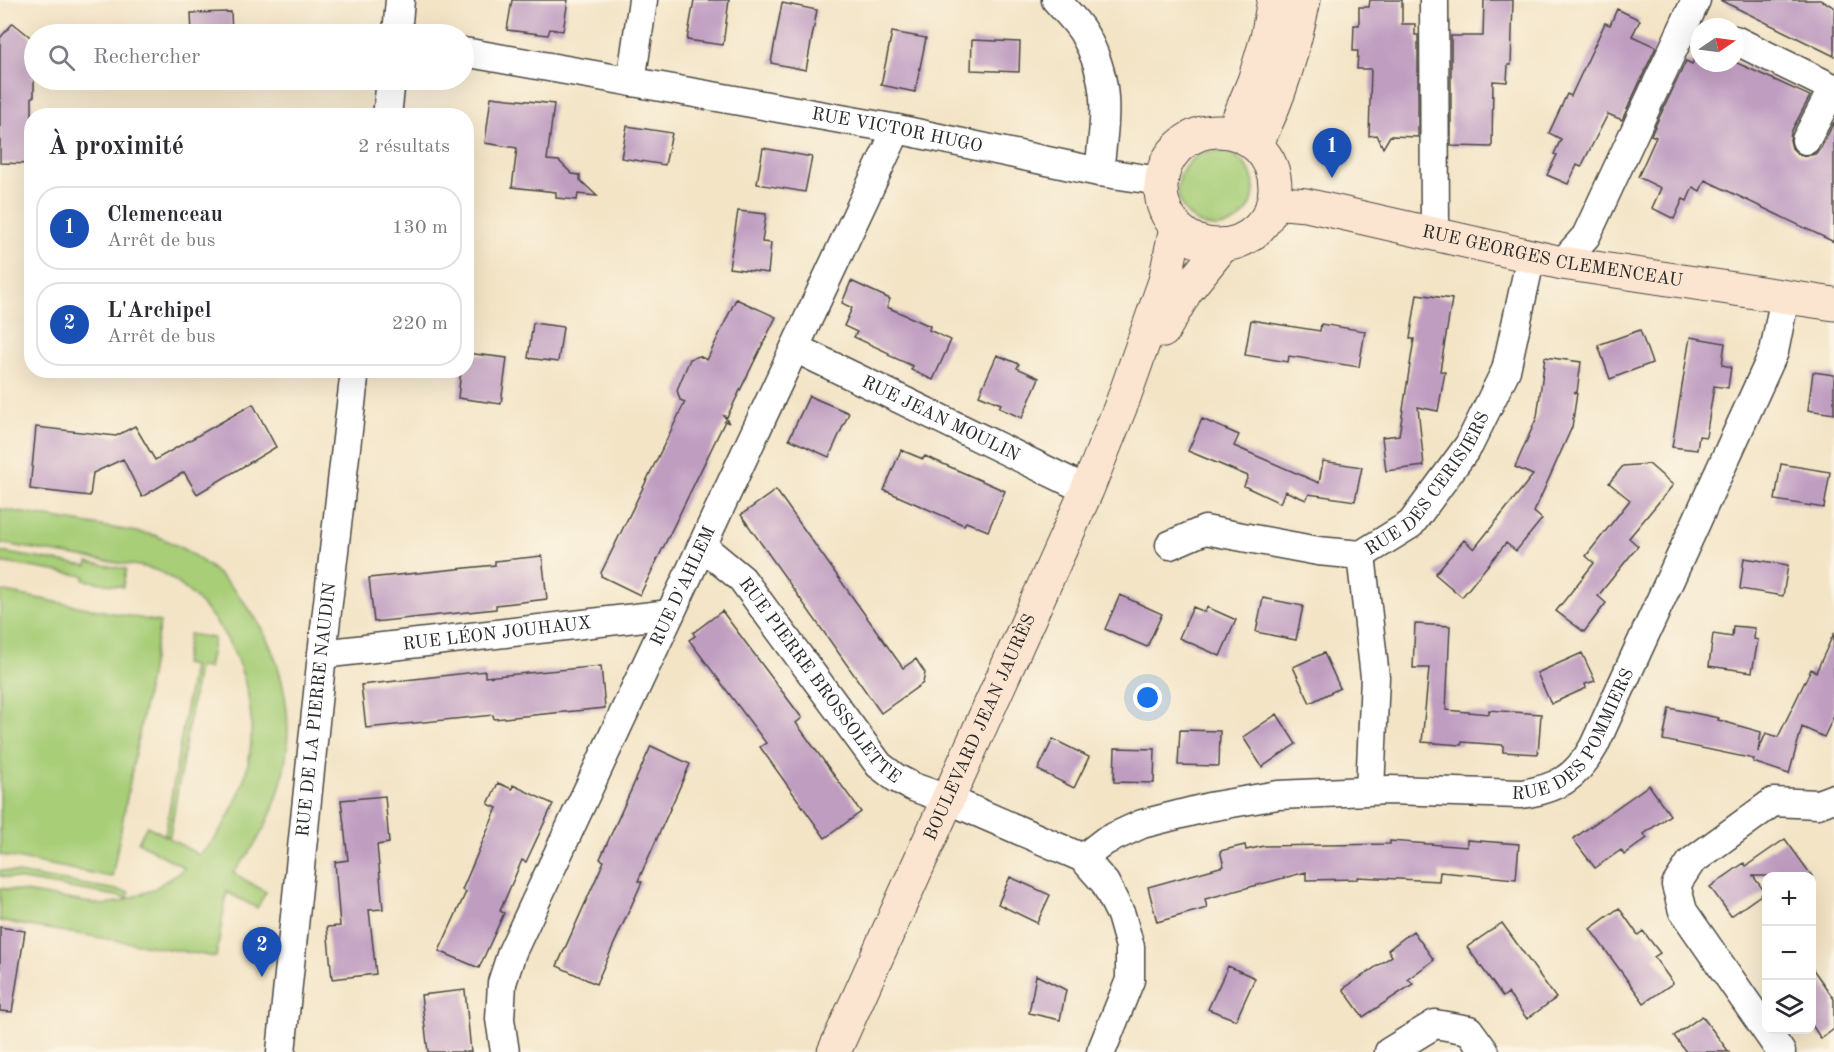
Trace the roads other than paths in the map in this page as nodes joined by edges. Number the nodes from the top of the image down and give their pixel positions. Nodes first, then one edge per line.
1 (400, 0) edge
2 (643, 0) edge
3 (1056, 0) edge
4 (1274, 0) edge
5 (1304, 0) edge
6 (1434, 0) edge
7 (1698, 15) edge
8 (398, 24) edge
9 (1744, 44) edge
10 (474, 54) edge
11 (631, 82) junction
12 (390, 90) edge
13 (388, 108) edge
14 (897, 129) junction
15 (1244, 138) junction
16 (1806, 140) dead end
17 (1099, 172) junction
18 (1161, 181) junction
19 (1273, 202) junction
20 (1176, 227) junction
21 (1435, 233) junction
22 (1223, 245) junction
23 (1531, 255) junction
24 (1562, 263) junction
25 (1785, 296) junction
26 (1834, 304) edge
27 (795, 348) junction
28 (354, 378) edge
29 (1122, 403) junction
30 (1087, 490) junction
31 (1170, 545) dead end
32 (702, 546) junction
33 (1361, 555) junction
34 (670, 614) junction
35 (322, 654) junction
36 (1370, 790) junction
37 (1834, 798) edge
38 (947, 799) junction
39 (1083, 858) junction
40 (281, 1052) edge
41 (505, 1052) edge
42 (834, 1052) edge
43 (1101, 1052) edge
44 (1389, 1052) edge
45 (1485, 1052) edge
46 (1780, 1052) edge

1 - 8 street
2 - 11 street
3 - 17 street
4 - 15 street
5 - 15 street
6 - 21 street
7 - 24 street
9 - 16 street
10 - 11 street, RUE VICTOR HUGO
11 - 14 street, RUE VICTOR HUGO
12 - 13 street
14 - 17 street, RUE VICTOR HUGO
14 - 27 street, RUE D'AHLEM
15 - 18 street
15 - 19 street
17 - 18 street, RUE VICTOR HUGO
18 - 20 street
19 - 21 street, RUE GEORGES CLEMENCEAU
19 - 22 street
20 - 22 street
20 - 29 street, BOULEVARD JEAN JAURÈS
21 - 23 street, RUE GEORGES CLEMENCEAU
22 - 29 street, BOULEVARD JEAN JAURÈS
23 - 24 street, RUE GEORGES CLEMENCEAU
23 - 33 street, RUE DES CERISIERS
24 - 25 street, RUE GEORGES CLEMENCEAU
25 - 26 street, RUE GEORGES CLEMENCEAU
25 - 36 street, RUE DES POMMIERS
27 - 30 street, RUE JEAN MOULIN
27 - 32 street, RUE D'AHLEM
28 - 35 street, RUE DE LA PIERRE NAUDIN
29 - 30 street, BOULEVARD JEAN JAURÈS
30 - 38 street, BOULEVARD JEAN JAURÈS
31 - 33 street, RUE DES CERISIERS
32 - 34 street, RUE D'AHLEM
32 - 38 street, RUE PIERRE BROSSOLETTE
33 - 36 street
34 - 35 street, RUE LÉON JOUHAUX
34 - 41 street, RUE D'AHLEM
35 - 40 street, RUE DE LA PIERRE NAUDIN
36 - 39 street, RUE DES POMMIERS
37 - 46 street
38 - 39 street, RUE PIERRE BROSSOLETTE
38 - 42 street, BOULEVARD JEAN JAURÈS
39 - 43 street
44 - 45 street

